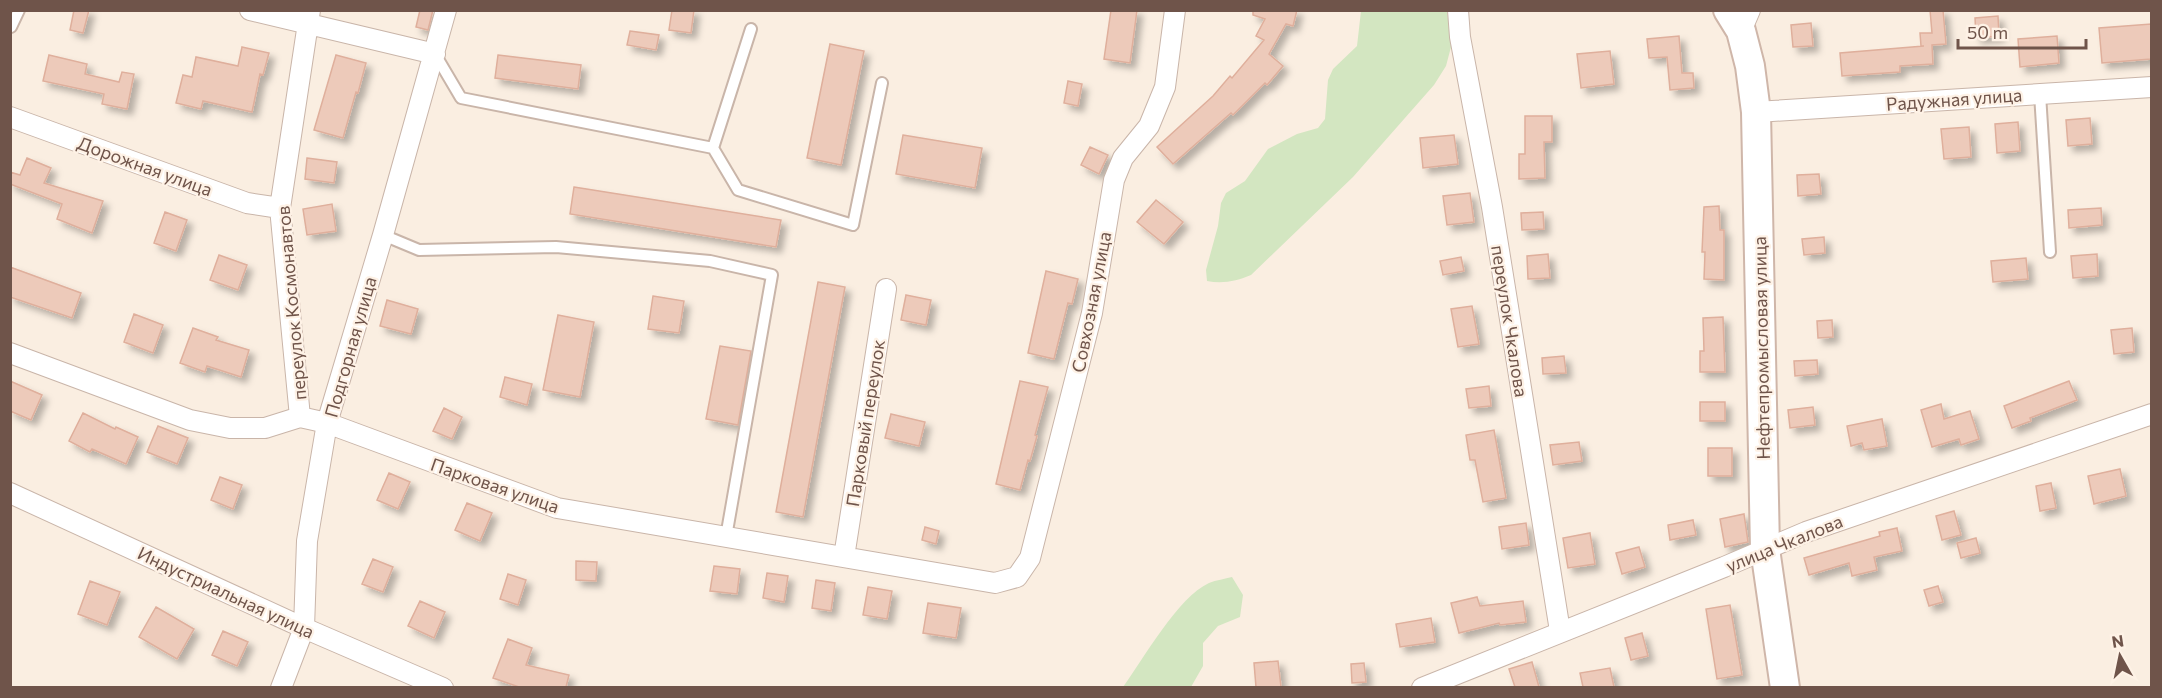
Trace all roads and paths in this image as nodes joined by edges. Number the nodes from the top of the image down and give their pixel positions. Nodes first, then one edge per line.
1 (20, 10) edge
2 (250, 10) edge
3 (446, 10) edge
4 (1175, 10) edge
5 (1458, 10) edge
6 (309, 17) edge
7 (1740, 17) edge
8 (11, 27) edge
9 (751, 29) dead end
10 (435, 54) junction
11 (882, 83) dead end
12 (2151, 87) edge
13 (2040, 94) junction
14 (1756, 112) junction
15 (10, 117) edge
16 (713, 148) junction
17 (280, 208) junction
18 (383, 235) junction
19 (2050, 252) dead end
20 (886, 289) dead end
21 (10, 352) edge
22 (2151, 414) edge
23 (300, 417) junction
24 (327, 423) junction
25 (10, 493) edge
26 (726, 537) junction
27 (1765, 549) junction
28 (844, 557) junction
29 (995, 584) joint
30 (304, 628) junction
31 (1560, 632) junction
32 (281, 687) edge
33 (443, 687) edge
34 (1422, 687) edge
35 (1785, 687) edge

1 - 8 lane
2 - 6 street
3 - 10 street, Подгорная улица
4 - 29 street, Совхозная улица
5 - 31 street, переулок Чкалова
6 - 10 street
6 - 17 street, переулок Космонавтов
7 - 14 main road, Нефтепромысловая улица
9 - 16 lane
10 - 16 lane
10 - 18 street, Подгорная улица
11 - 16 lane
12 - 13 street, Радужная улица
13 - 14 street, Радужная улица
13 - 19 lane
14 - 27 main road, Нефтепромысловая улица
15 - 17 street, Дорожная улица
17 - 23 street, переулок Космонавтов
18 - 24 street, Подгорная улица
18 - 26 lane
20 - 28 street, Парковый переулок
21 - 23 street, Парковая улица
22 - 27 street, улица Чкалова
23 - 24 street, Парковая улица
24 - 26 street, Парковая улица
24 - 30 street, Подгорная улица
25 - 30 street, Индустриальная улица
26 - 28 street, Парковая улица
27 - 31 street, улица Чкалова
27 - 35 main road, Нефтепромысловая улица
28 - 29 street, Парковая улица
30 - 32 street, Подгорная улица
30 - 33 street, Индустриальная улица
31 - 34 street, улица Чкалова

